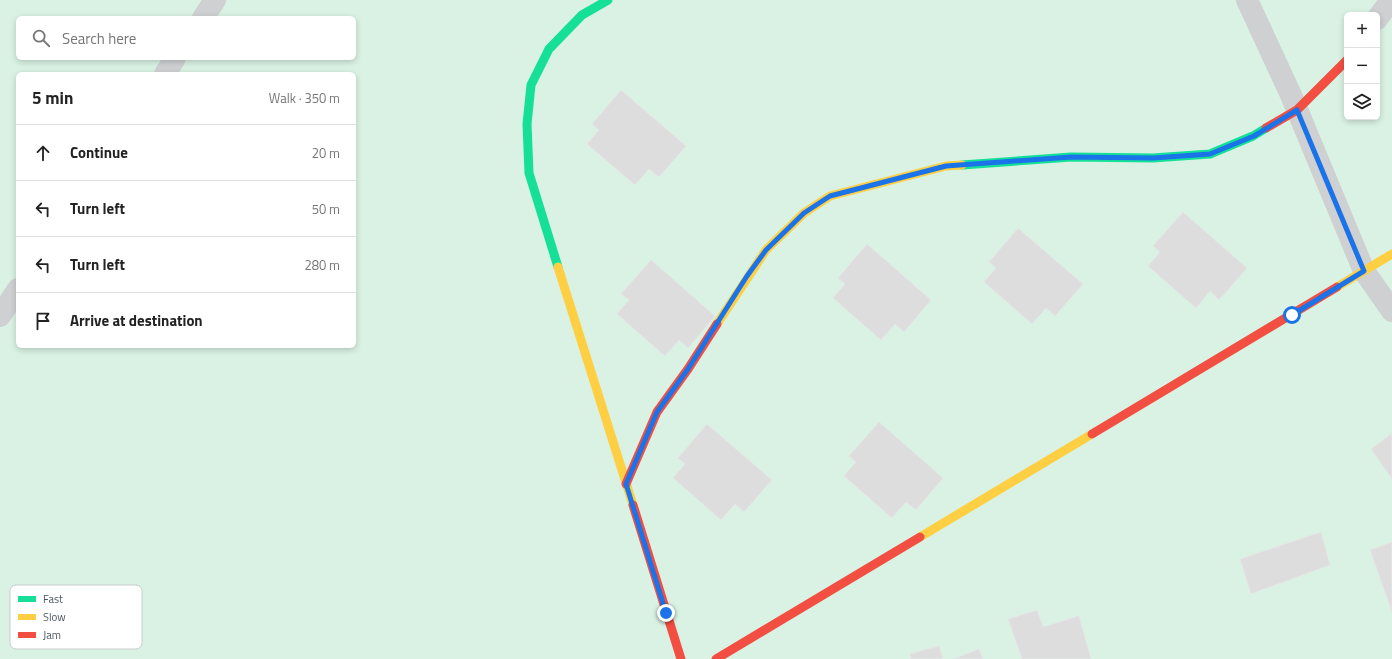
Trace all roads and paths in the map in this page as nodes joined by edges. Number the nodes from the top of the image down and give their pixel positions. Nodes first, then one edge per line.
1 (215, 0) edge
2 (608, 0) edge
3 (1247, 0) edge
4 (1391, 0) edge
5 (1380, 15) edge
6 (204, 16) edge
7 (174, 60) edge
8 (1344, 64) edge
9 (165, 72) edge
10 (1297, 110) junction
11 (1392, 254) edge
12 (1364, 271) junction
13 (16, 292) edge
14 (1392, 311) edge
15 (0, 316) edge
16 (626, 484) junction
17 (681, 659) edge
18 (716, 659) edge

1 - 6 street
2 - 16 street
3 - 10 street
4 - 5 street
7 - 9 street
8 - 10 street
10 - 12 street
10 - 16 street
11 - 12 street
12 - 14 street
12 - 18 street
13 - 15 street
16 - 17 street

